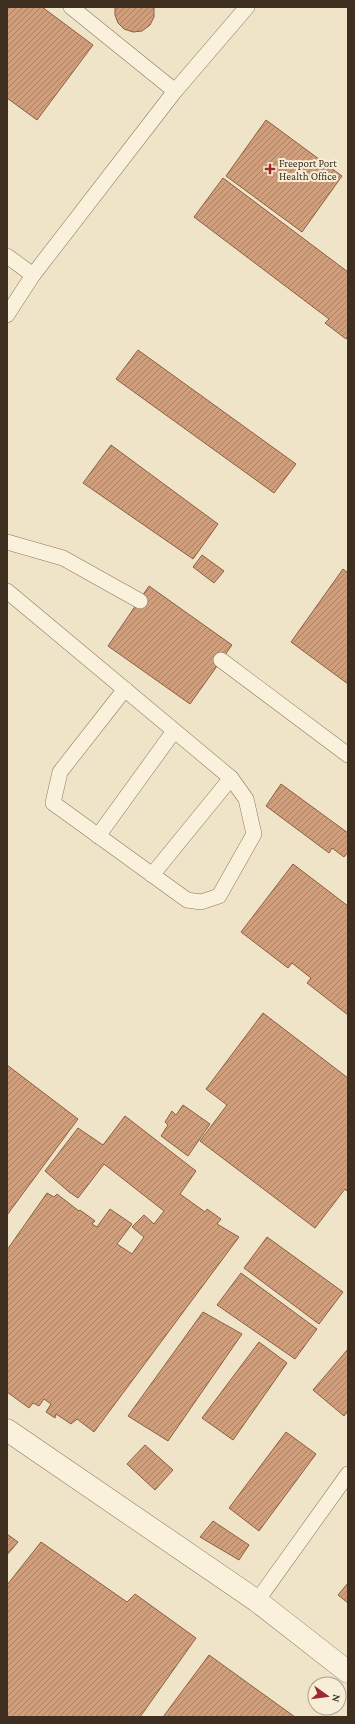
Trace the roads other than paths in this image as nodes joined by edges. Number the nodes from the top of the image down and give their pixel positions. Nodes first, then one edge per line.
1 (71, 7) edge
2 (247, 7) edge
3 (175, 91) junction
4 (7, 256) edge
5 (33, 275) junction
6 (7, 315) edge
7 (7, 542) edge
8 (7, 591) edge
9 (140, 601) dead end
10 (221, 660) dead end
11 (126, 689) junction
12 (174, 730) junction
13 (348, 755) edge
14 (231, 778) junction
15 (98, 836) junction
16 (152, 875) junction
17 (7, 1430) edge
18 (348, 1474) edge
19 (257, 1601) junction
20 (348, 1672) edge

1 - 3 lane
2 - 3 lane
3 - 5 lane
4 - 5 lane
5 - 6 lane
7 - 9 lane
8 - 11 lane
10 - 13 lane
11 - 12 lane
11 - 15 lane
12 - 14 lane
12 - 15 lane
14 - 16 lane
14 - 16 lane
15 - 16 lane
17 - 19 street
18 - 19 lane
19 - 20 street

